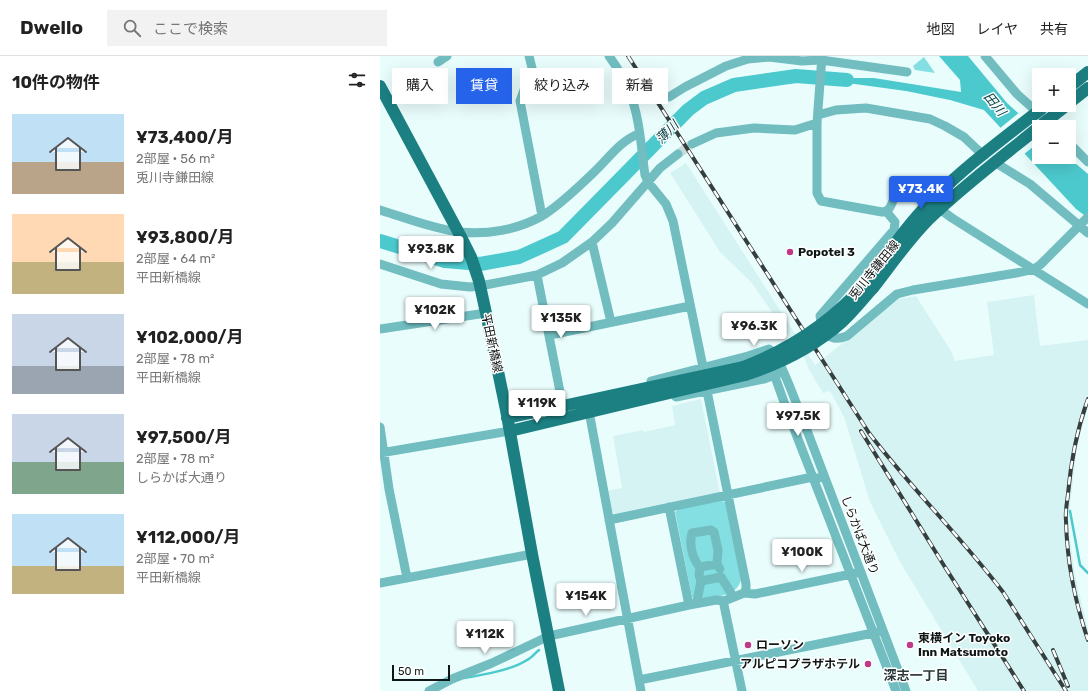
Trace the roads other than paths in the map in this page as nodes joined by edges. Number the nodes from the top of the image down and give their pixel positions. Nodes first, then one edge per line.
1 (447, 56) edge
2 (529, 56) edge
3 (610, 56) edge
4 (985, 56) edge
5 (821, 61) edge
6 (438, 62) dead end
7 (907, 72) dead end
8 (1088, 72) edge
9 (1076, 81) edge
10 (380, 86) edge
11 (1088, 88) edge
12 (669, 97) dead end
13 (1076, 97) edge
14 (1032, 106) edge
15 (1038, 112) edge
16 (1059, 112) edge
17 (817, 119) junction
18 (1050, 120) edge
19 (639, 135) junction
20 (1032, 135) edge
21 (692, 144) tunnel mouth
22 (1076, 150) edge
23 (985, 153) junction
24 (678, 154) tunnel mouth
25 (997, 161) junction
26 (1088, 162) edge
27 (646, 179) junction
28 (930, 202) junction
29 (940, 209) junction
30 (380, 210) edge
31 (886, 211) junction
32 (542, 216) junction
33 (1088, 216) edge
34 (1080, 225) junction
35 (1088, 233) edge
36 (460, 234) junction
37 (592, 242) junction
38 (380, 264) edge
39 (1034, 269) junction
40 (537, 275) junction
41 (479, 284) junction
42 (870, 286) junction
43 (1088, 304) edge
44 (690, 306) junction
45 (486, 313) junction
46 (611, 322) junction
47 (380, 329) edge
48 (550, 335) junction
49 (703, 367) junction
50 (744, 371) junction
51 (779, 373) junction
52 (707, 391) junction
53 (617, 393) junction
54 (625, 404) junction
55 (588, 406) junction
56 (564, 412) junction
57 (507, 418) junction
58 (380, 427) edge
59 (510, 431) junction
60 (382, 453) edge
61 (814, 478) junction
62 (825, 478) junction
63 (729, 495) junction
64 (669, 507) junction
65 (609, 520) junction
66 (532, 554) junction
67 (717, 564) junction
68 (700, 567) junction
69 (861, 572) junction
70 (851, 574) junction
71 (721, 576) junction
72 (407, 578) junction
73 (701, 581) junction
74 (380, 583) edge
75 (731, 593) dead end
76 (744, 593) junction
77 (724, 601) junction
78 (693, 603) junction
79 (628, 619) junction
80 (884, 631) junction
81 (874, 633) junction
82 (549, 636) junction
83 (736, 660) junction
84 (639, 680) junction
85 (429, 691) edge
86 (559, 691) edge
87 (641, 691) edge
88 (742, 691) edge
89 (896, 691) edge
90 (906, 691) edge

1 - 6 street
2 - 32 street
3 - 19 street
4 - 14 street
5 - 7 street
5 - 12 street
5 - 17 street
8 - 9 main road
10 - 36 main road, 平田新橋線
11 - 13 main road
15 - 23 main road, 兎川寺鎌田線
16 - 18 main road, 兎川寺鎌田線
17 - 21 street
17 - 23 street
17 - 31 street
19 - 27 street
19 - 32 street
20 - 25 main road, 兎川寺鎌田線
22 - 26 street
23 - 28 main road, 兎川寺鎌田線
24 - 27 street
25 - 29 main road, 兎川寺鎌田線
25 - 34 street
27 - 37 street
27 - 44 street
28 - 29 street
28 - 31 street
28 - 42 main road, 兎川寺鎌田線
29 - 39 street
29 - 42 main road, 兎川寺鎌田線
30 - 36 street
31 - 39 street
32 - 36 street
33 - 34 street
34 - 35 street
34 - 39 street
36 - 41 main road, 平田新橋線
37 - 40 street
37 - 46 street
38 - 41 street
39 - 43 street
40 - 41 street
40 - 48 street
41 - 45 main road, 平田新橋線
42 - 50 main road, 兎川寺鎌田線, bridge
44 - 46 street
44 - 49 street
45 - 47 street
45 - 57 main road, 平田新橋線
46 - 48 street
48 - 56 street
49 - 51 street
49 - 53 street
50 - 53 main road, 兎川寺鎌田線
50 - 54 main road, 兎川寺鎌田線
51 - 52 street
51 - 61 street, しらかば大通り
51 - 62 street, しらかば大通り
52 - 54 street
52 - 63 street
53 - 55 main road, 兎川寺鎌田線
54 - 55 main road, 兎川寺鎌田線
55 - 56 main road, 兎川寺鎌田線
55 - 65 street
56 - 57 main road, 兎川寺鎌田線
56 - 59 main road, 兎川寺鎌田線
57 - 59 main road, 平田新橋線
58 - 60 street
59 - 60 street
59 - 66 main road, 平田新橋線
60 - 72 street
61 - 62 street
61 - 63 street
61 - 70 street, しらかば大通り
62 - 69 street, しらかば大通り
63 - 64 street
63 - 76 street
64 - 65 street
64 - 78 street
65 - 79 street
66 - 72 street
66 - 82 main road, 平田新橋線
67 - 68 street
67 - 68 street
67 - 71 street
68 - 73 street
69 - 70 street
69 - 80 street, しらかば大通り
70 - 76 street
70 - 81 street, しらかば大通り
71 - 73 street
71 - 75 street
72 - 74 street
73 - 78 street
76 - 77 street
77 - 78 street
77 - 83 street
78 - 79 street
79 - 82 street
79 - 84 street
80 - 81 street
80 - 90 street, しらかば大通り
81 - 83 street
81 - 89 street, しらかば大通り
82 - 85 street
82 - 86 main road, 平田新橋線
83 - 84 street
83 - 88 street
84 - 87 street

